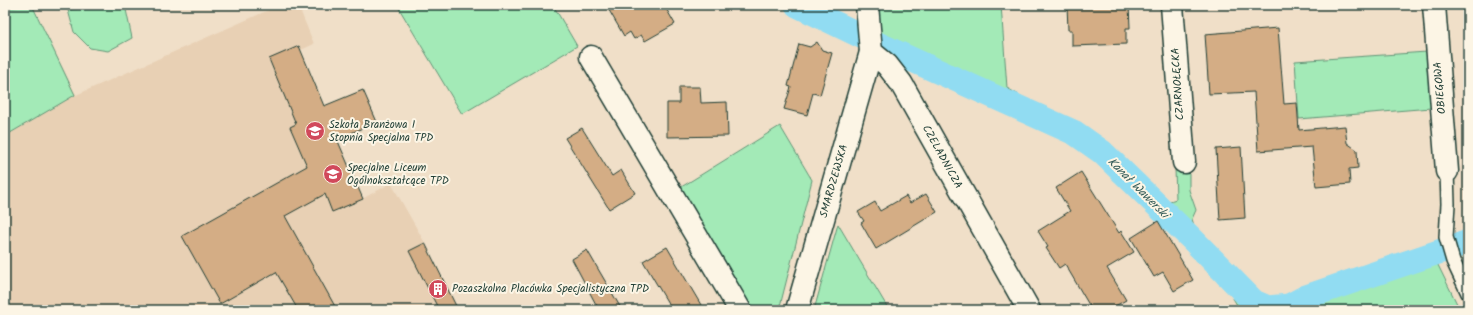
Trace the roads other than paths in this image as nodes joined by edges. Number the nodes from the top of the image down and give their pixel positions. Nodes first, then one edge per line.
1 (867, 5) edge
2 (1172, 5) edge
3 (1434, 5) edge
4 (870, 42) junction
5 (591, 57) dead end
6 (1184, 162) dead end
7 (1447, 171) joint
8 (1468, 293) edge
9 (740, 310) edge
10 (797, 310) edge
11 (1029, 310) edge

1 - 4 street
2 - 6 street, CZARNOŁĘCKA
3 - 7 street, OBIEGOWA
4 - 10 street, SMARDZEWSKA
4 - 11 street, CZELADNICZA
5 - 9 street
7 - 8 lane

